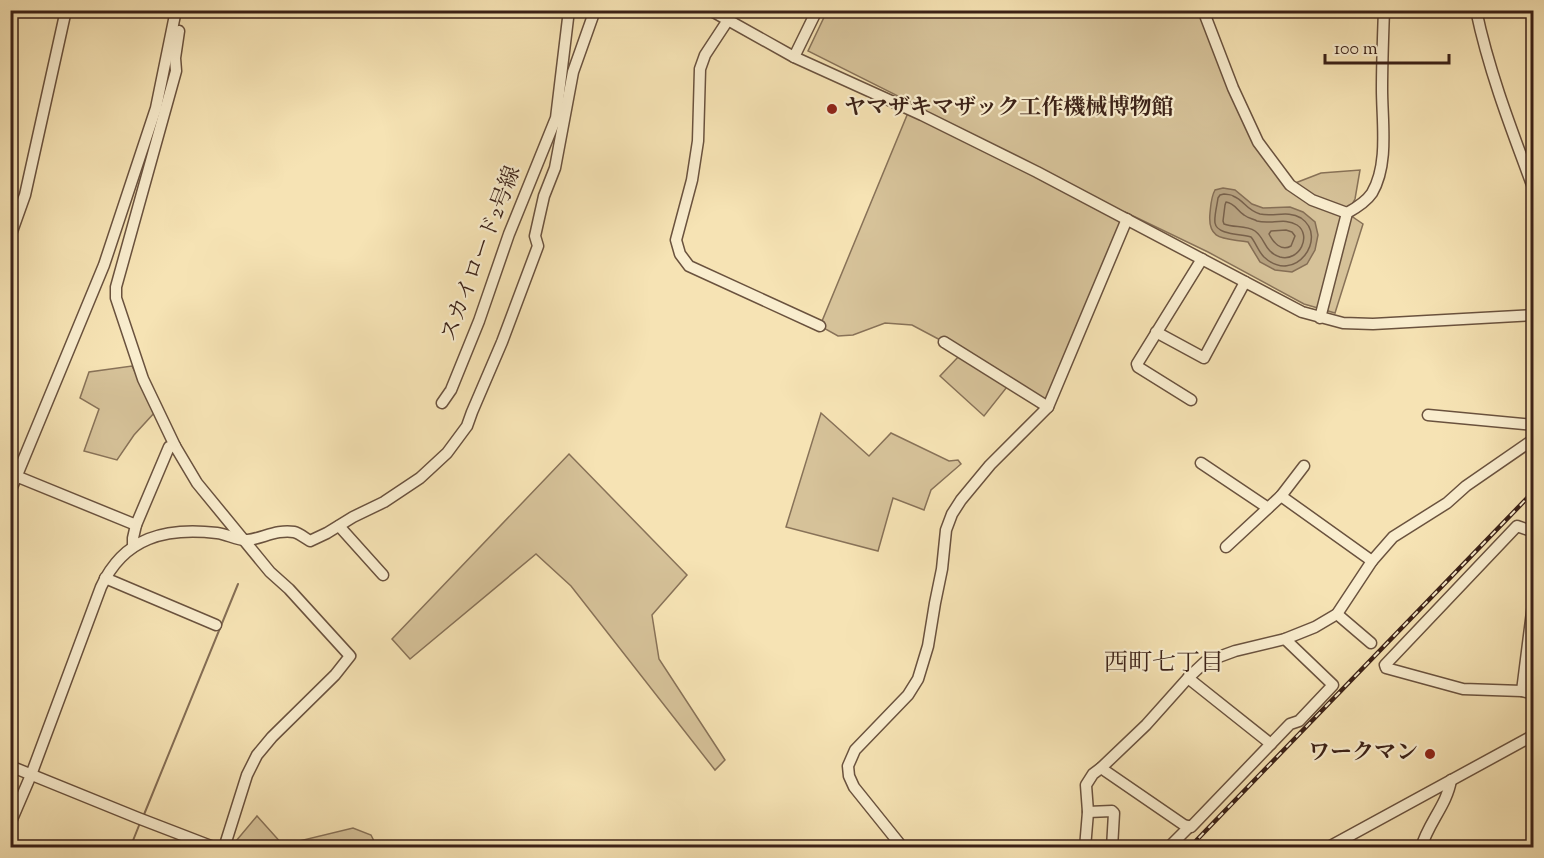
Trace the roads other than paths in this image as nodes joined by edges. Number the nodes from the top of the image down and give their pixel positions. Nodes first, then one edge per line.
1 (66, 10) edge
2 (176, 10) edge
3 (182, 10) edge
4 (569, 10) edge
5 (595, 10) edge
6 (710, 10) edge
7 (817, 10) edge
8 (1203, 10) edge
9 (1384, 10) edge
10 (1476, 10) edge
11 (728, 20) junction
12 (794, 57) junction
13 (1533, 189) edge
14 (1347, 213) junction
15 (1127, 219) junction
16 (10, 237) edge
17 (1202, 259) junction
18 (1245, 282) junction
19 (1533, 315) edge
20 (1320, 318) junction
21 (820, 326) dead end
22 (1156, 332) junction
23 (944, 342) dead end
24 (1191, 400) dead end
25 (442, 403) dead end
26 (1048, 407) junction
27 (1428, 415) dead end
28 (1533, 424) edge
29 (1533, 439) edge
30 (175, 446) junction
31 (1201, 463) dead end
32 (1304, 466) dead end
33 (14, 475) edge
34 (10, 492) edge
35 (1281, 496) junction
36 (1268, 508) junction
37 (136, 525) junction
38 (339, 526) junction
39 (1533, 532) edge
40 (246, 541) junction
41 (133, 547) junction
42 (1226, 547) dead end
43 (1372, 561) junction
44 (383, 575) dead end
45 (105, 578) junction
46 (1533, 596) edge
47 (1336, 614) junction
48 (216, 625) dead end
49 (1285, 639) junction
50 (1371, 643) dead end
51 (1530, 660) edge
52 (1188, 678) junction
53 (1528, 693) edge
54 (1533, 735) edge
55 (1271, 744) junction
56 (10, 766) edge
57 (1101, 768) junction
58 (31, 774) junction
59 (1451, 780) junction
60 (1088, 812) junction
61 (10, 824) edge
62 (1190, 826) junction
63 (216, 848) edge
64 (224, 848) edge
65 (903, 848) edge
66 (1085, 848) edge
67 (1112, 848) edge
68 (1168, 848) edge
69 (1327, 848) edge
70 (1421, 848) edge

1 - 16 street
2 - 33 street
3 - 30 street
4 - 25 street, スカイロード2号線
5 - 38 street
6 - 11 street
7 - 12 street
8 - 14 street
9 - 14 street
10 - 13 street
11 - 12 street
11 - 21 street
12 - 15 street
14 - 20 street
15 - 17 street
15 - 26 street
17 - 18 street
17 - 22 street
18 - 20 street
18 - 22 street
19 - 20 street
22 - 24 street
23 - 26 street
26 - 65 street
27 - 28 street
29 - 43 street
30 - 37 street
30 - 40 street
31 - 36 street
32 - 35 street
33 - 34 street
33 - 37 street
35 - 36 street
35 - 43 street
36 - 42 street
37 - 41 street
38 - 40 street
38 - 44 street
39 - 53 street
40 - 41 street
40 - 64 street
41 - 45 street
43 - 47 street
45 - 48 street
45 - 58 street
46 - 51 street
47 - 49 street
47 - 50 street
49 - 52 street
49 - 55 street
51 - 53 street
52 - 55 street
52 - 57 street
54 - 59 street
55 - 62 street
56 - 58 street
57 - 60 street
57 - 62 street
58 - 61 street
58 - 63 street
59 - 69 street
59 - 70 street
60 - 66 street
60 - 67 street
62 - 68 street

